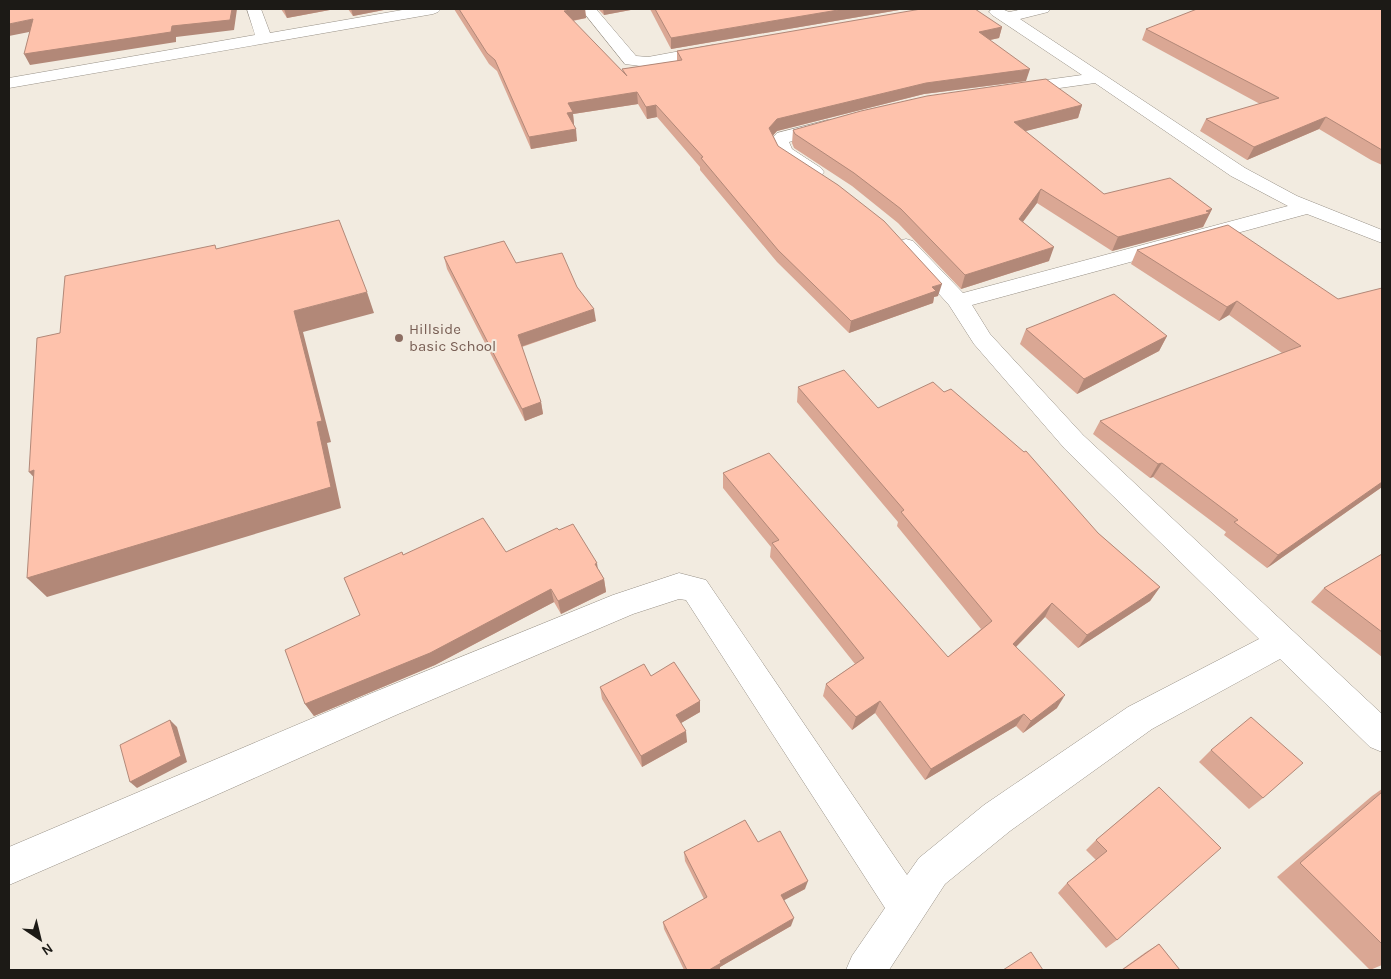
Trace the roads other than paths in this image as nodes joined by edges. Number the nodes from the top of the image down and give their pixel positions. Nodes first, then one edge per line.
1 (254, 9) edge
2 (433, 9) edge
3 (588, 9) edge
4 (1043, 9) edge
5 (1000, 13) edge
6 (264, 38) junction
7 (730, 46) edge
8 (1097, 78) junction
9 (9, 83) edge
10 (998, 91) edge
11 (844, 121) edge
12 (837, 187) edge
13 (1309, 208) junction
14 (890, 228) edge
15 (1382, 237) edge
16 (958, 301) junction
17 (1283, 642) junction
18 (1382, 736) edge
19 (9, 866) edge
20 (907, 908) junction
21 (866, 970) edge

1 - 6 street
2 - 6 street
3 - 7 street
4 - 5 street
5 - 8 street
6 - 9 street
8 - 10 street
8 - 13 street
11 - 12 street
13 - 15 street
13 - 16 street
14 - 16 street
16 - 17 street
17 - 18 street
17 - 20 street
19 - 20 street
20 - 21 street

